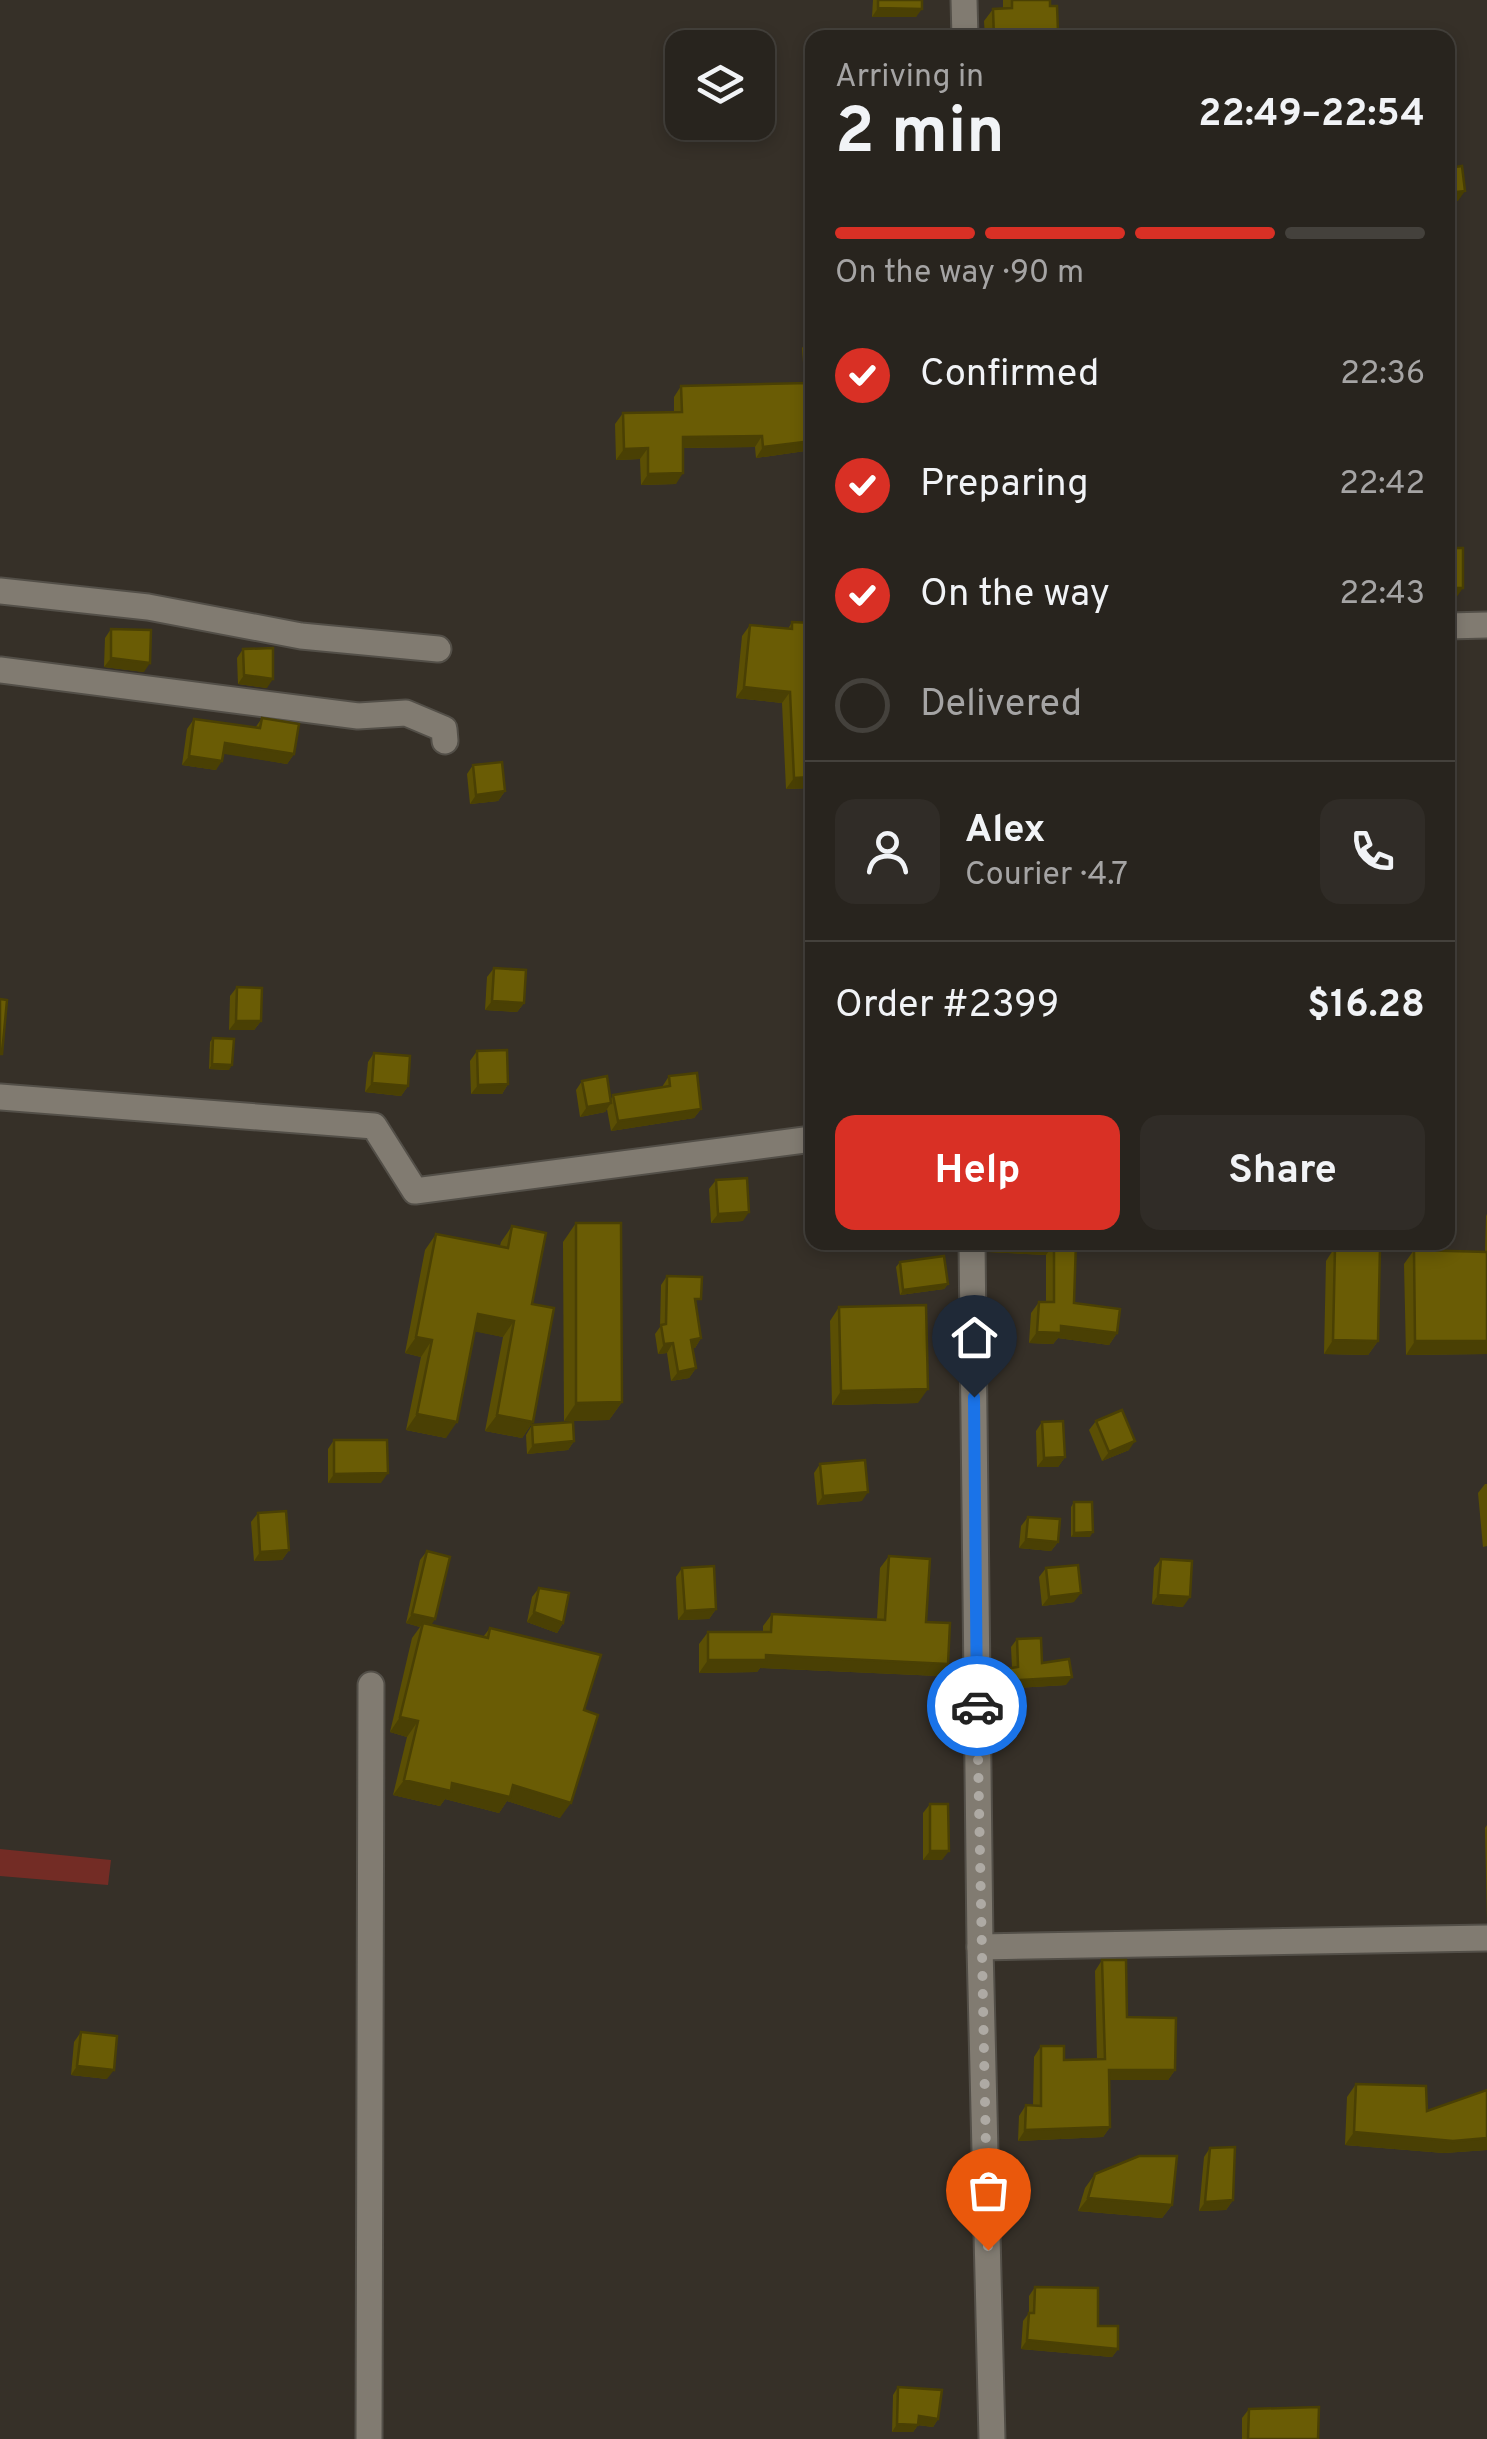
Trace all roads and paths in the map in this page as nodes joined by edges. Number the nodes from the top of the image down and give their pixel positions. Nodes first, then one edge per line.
1 (964, 0) edge
2 (965, 30) edge
3 (0, 591) edge
4 (1487, 625) edge
5 (1455, 626) edge
6 (438, 649) dead end
7 (0, 670) edge
8 (445, 742) dead end
9 (0, 1097) edge
10 (805, 1140) edge
11 (972, 1250) edge
12 (372, 1684) dead end
13 (1487, 1938) edge
14 (980, 1948) junction
15 (369, 2439) edge
16 (992, 2439) edge

1 - 2 street
3 - 6 street
4 - 5 street
7 - 8 street
9 - 10 street
11 - 14 street
12 - 15 street
13 - 14 street
14 - 16 street

